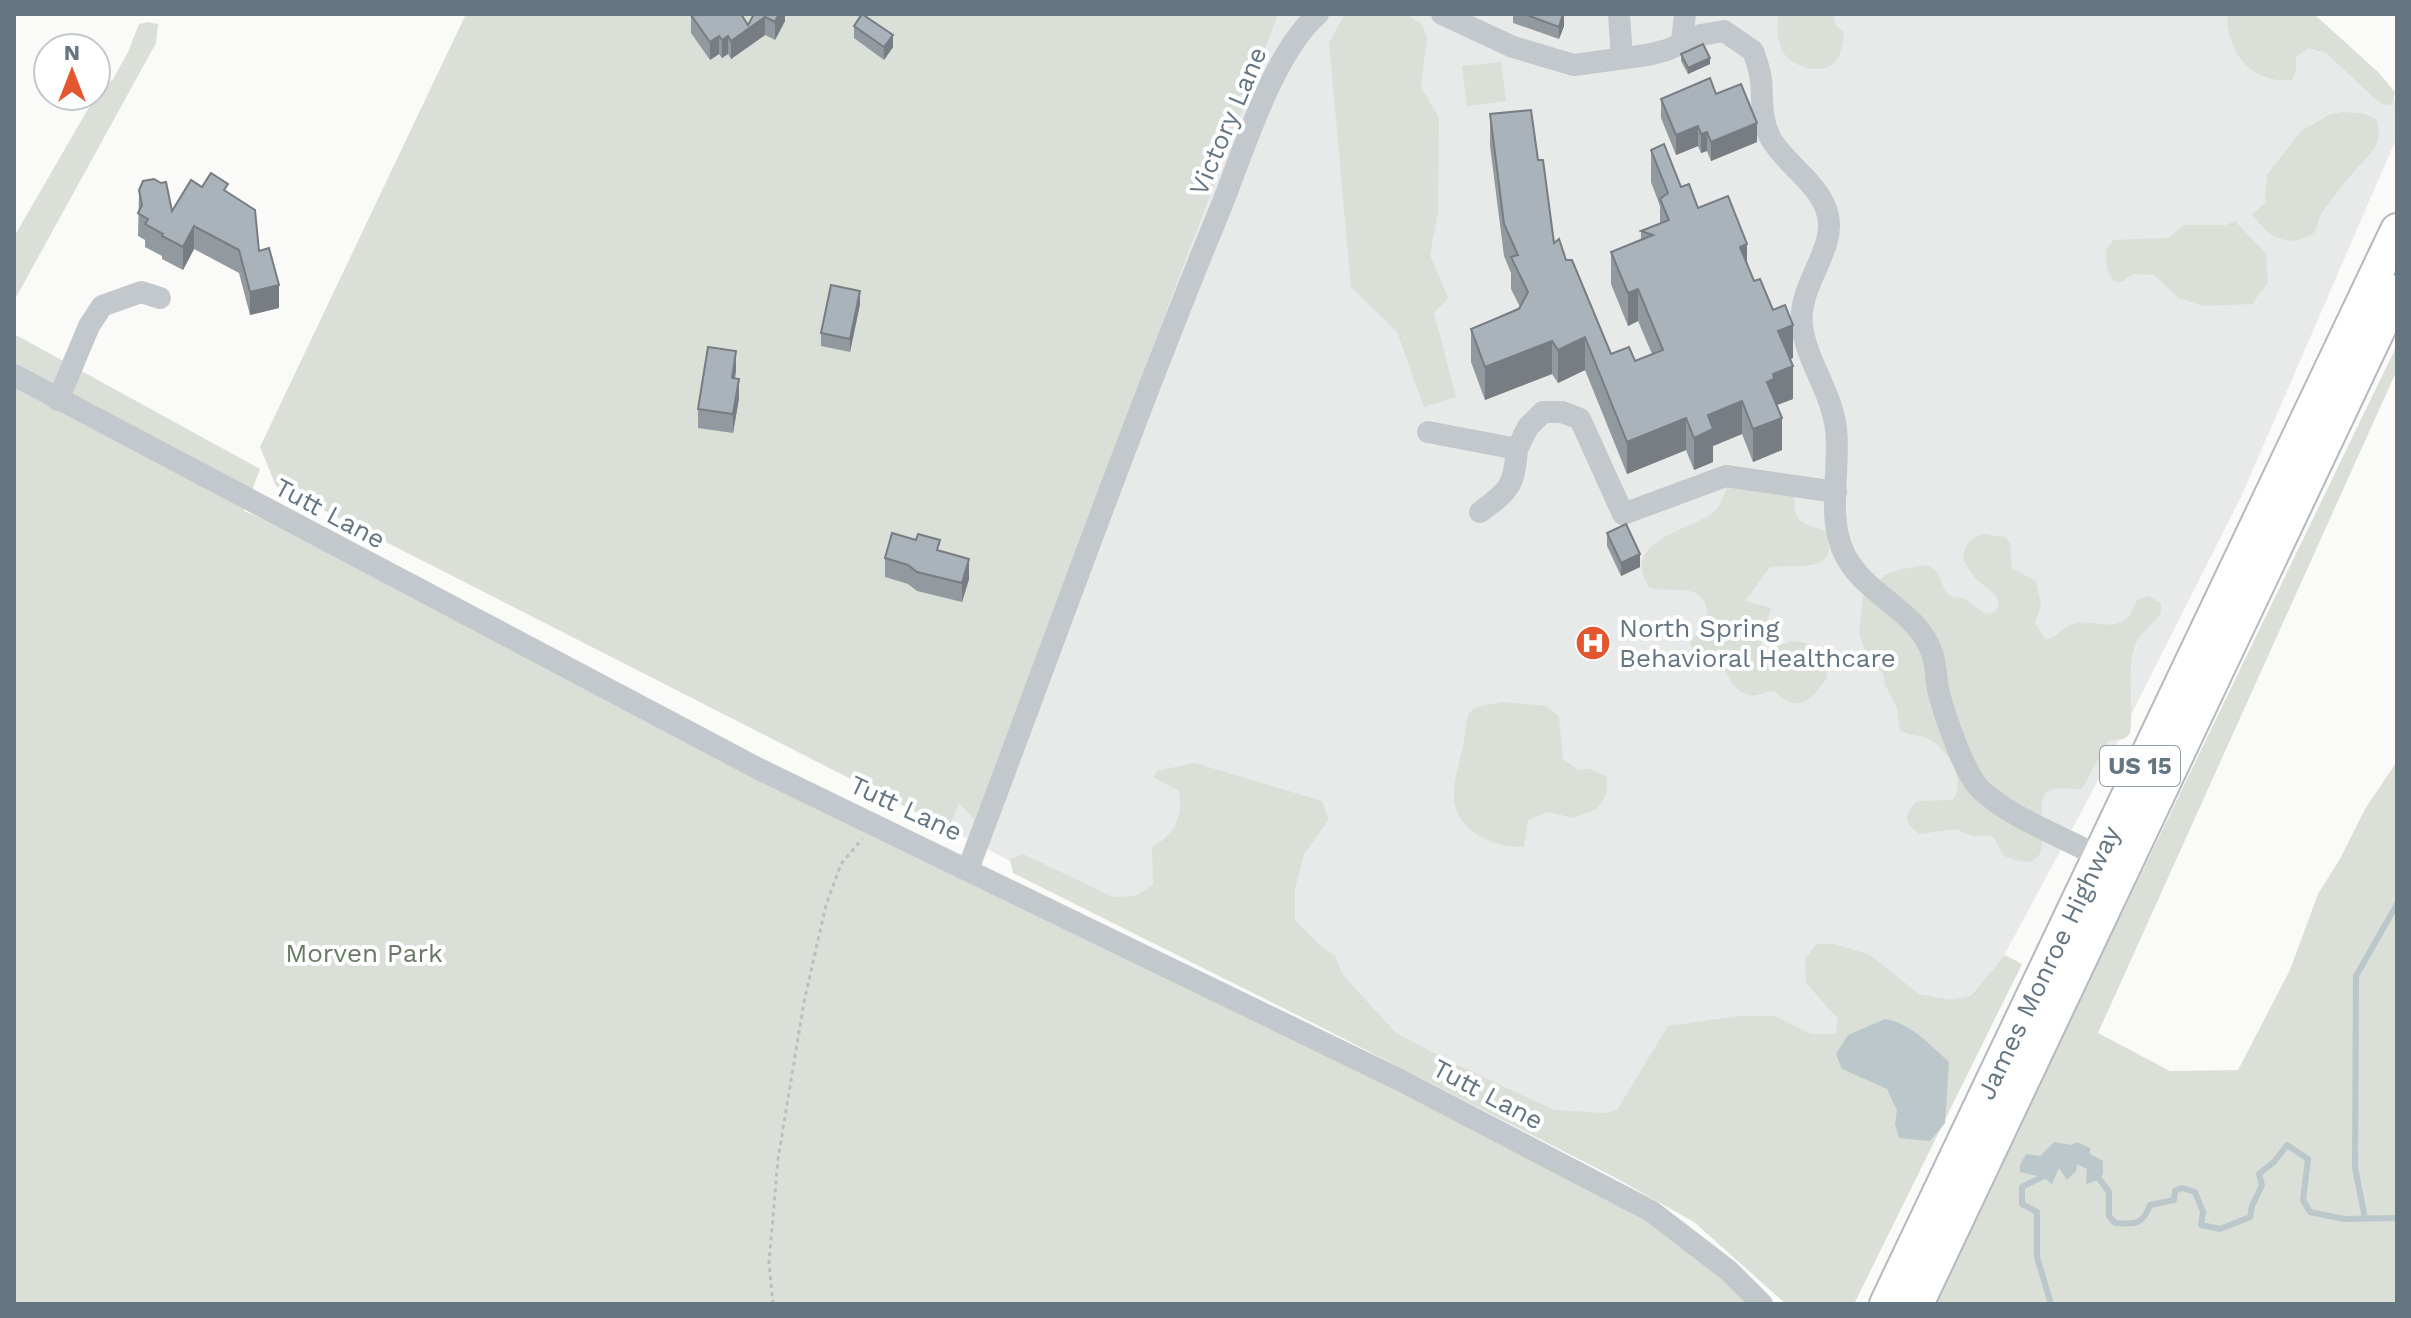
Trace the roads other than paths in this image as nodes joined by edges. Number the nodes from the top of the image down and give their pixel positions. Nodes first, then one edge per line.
1 (1318, 14) edge
2 (1442, 14) edge
3 (1619, 14) edge
4 (1685, 14) edge
5 (1682, 42) junction
6 (1622, 58) junction
7 (2397, 230) edge
8 (2397, 291) edge
9 (160, 298) dead end
10 (14, 375) edge
11 (58, 400) junction
12 (1428, 432) dead end
13 (1517, 449) junction
14 (1836, 492) junction
15 (1480, 512) dead end
16 (2110, 863) junction
17 (968, 869) junction
18 (1762, 1304) edge
19 (1886, 1304) edge
20 (1917, 1304) edge

1 - 17 street, Victory Lane
2 - 6 street
3 - 6 street
4 - 5 street
5 - 6 street
5 - 14 street
7 - 16 highway, James Monroe Highway / US 15
8 - 16 highway, James Monroe Highway / US 15
9 - 11 street
10 - 11 street, Tutt Lane
11 - 17 street, Tutt Lane
12 - 13 street
13 - 14 street
13 - 15 street
14 - 16 street
16 - 19 highway, James Monroe Highway / US 15
16 - 20 highway, James Monroe Highway / US 15
17 - 18 street, Tutt Lane

